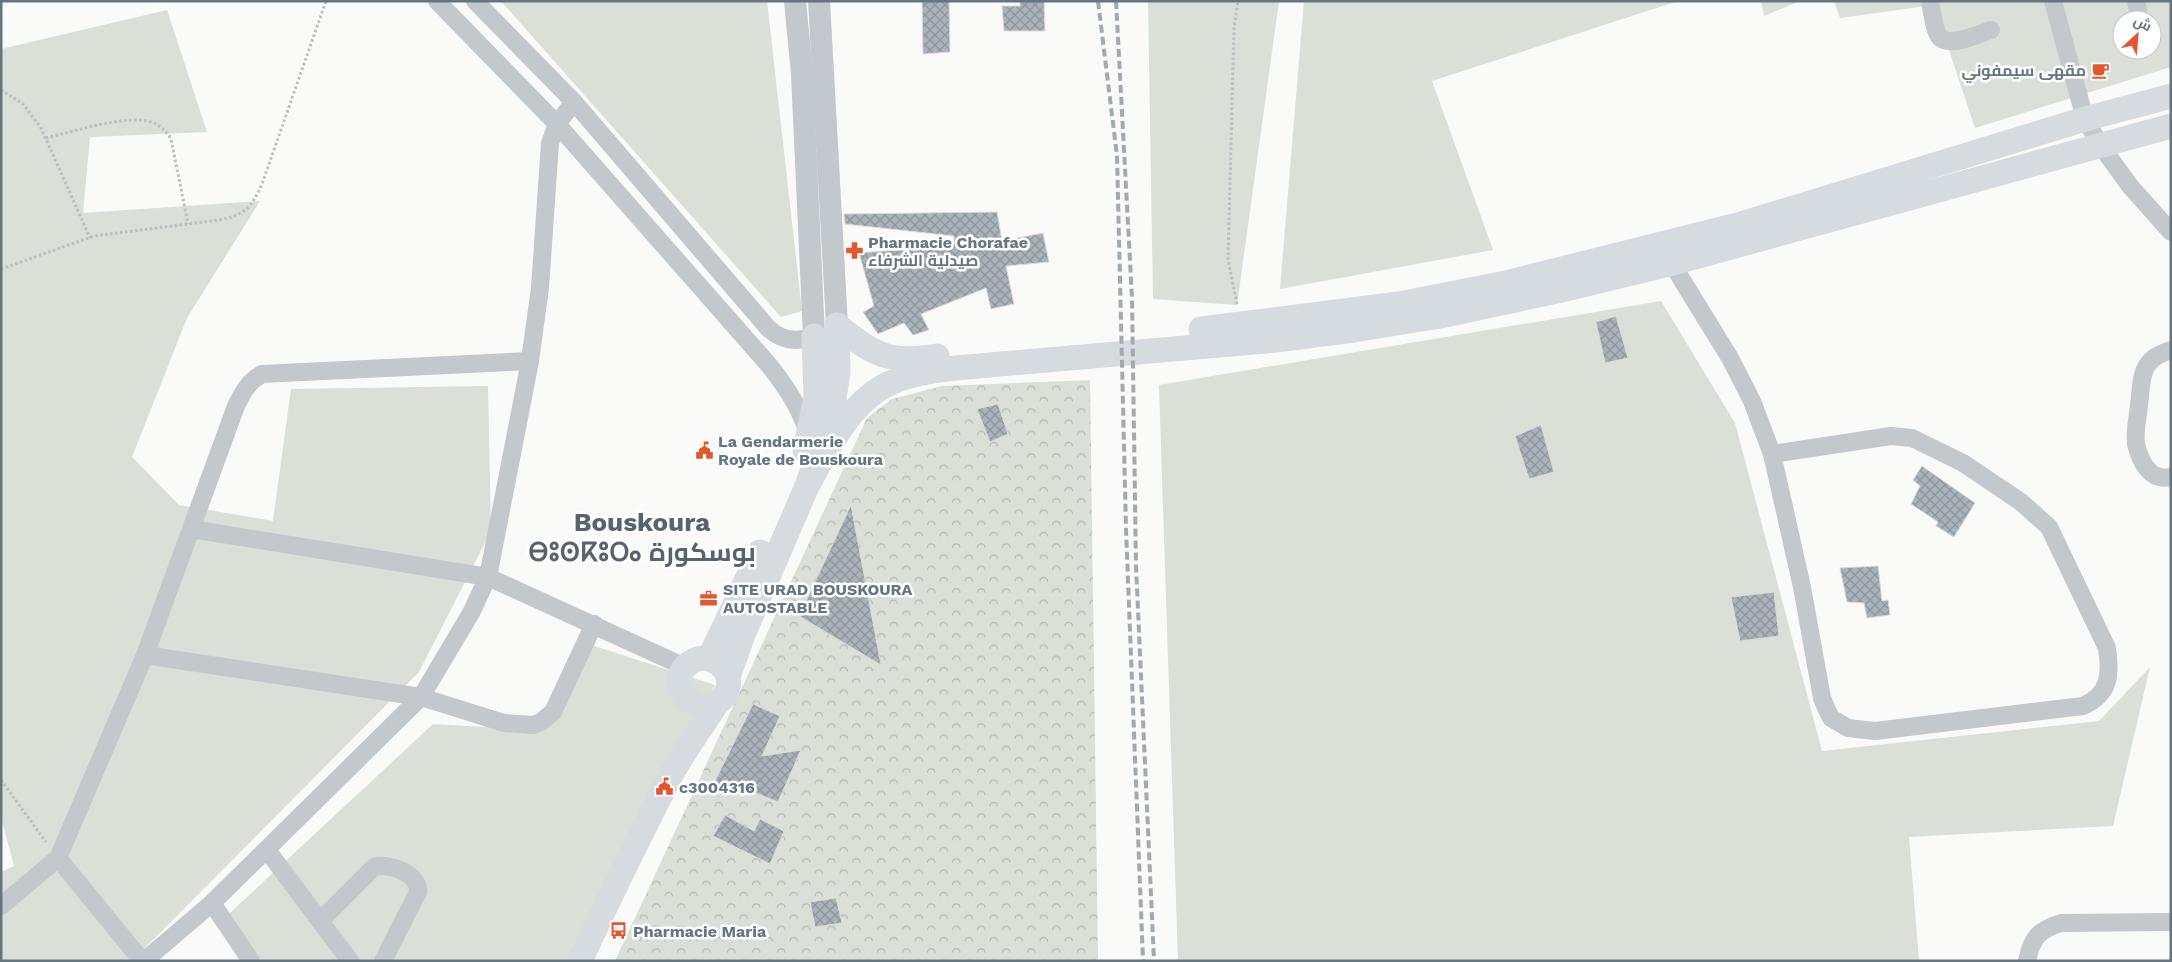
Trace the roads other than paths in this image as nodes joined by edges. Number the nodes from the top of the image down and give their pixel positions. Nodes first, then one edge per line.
1 (437, 1) edge
2 (475, 1) edge
3 (795, 1) edge
4 (818, 1) edge
5 (1930, 1) edge
6 (2053, 1) edge
7 (1991, 30) dead end
8 (2171, 96) edge
9 (574, 102) junction
10 (2085, 119) junction
11 (557, 124) junction
12 (2171, 126) edge
13 (2101, 146) junction
14 (2171, 232) edge
15 (1666, 255) junction
16 (837, 326) junction
17 (814, 336) junction
18 (786, 340) junction
19 (1165, 341) junction
20 (2171, 350) edge
21 (530, 361) junction
22 (956, 361) junction
23 (768, 364) junction
24 (809, 437) junction
25 (1772, 454) junction
26 (2171, 477) edge
27 (807, 486) junction
28 (191, 529) junction
29 (488, 577) junction
30 (594, 624) junction
31 (146, 655) junction
32 (709, 659) junction
33 (686, 667) junction
34 (728, 677) junction
35 (421, 697) junction
36 (688, 701) junction
37 (717, 703) junction
38 (672, 774) junction
39 (267, 850) junction
40 (58, 858) junction
41 (212, 903) junction
42 (1, 906) edge
43 (320, 921) junction
44 (2171, 922) edge
45 (143, 961) edge
46 (251, 961) edge
47 (350, 961) edge
48 (383, 961) edge
49 (580, 961) edge
50 (2027, 961) edge

1 - 11 street
2 - 9 street
3 - 17 street
4 - 16 street
5 - 7 street
6 - 10 street
8 - 10 main road
9 - 11 street
9 - 18 street
10 - 13 street
10 - 15 main road
11 - 21 street
11 - 23 street
12 - 13 main road
13 - 14 street
13 - 15 main road
15 - 19 main road
15 - 19 main road
15 - 25 street
16 - 22 main road
16 - 27 main road
17 - 18 street
17 - 24 main road
18 - 23 street
19 - 22 main road
20 - 26 street
21 - 28 street
21 - 29 street
22 - 27 main road
23 - 24 street
24 - 32 main road
25 - 25 street
27 - 34 main road
28 - 29 street
28 - 31 street
29 - 30 street
29 - 35 street
30 - 33 street
30 - 35 street
31 - 35 street
31 - 40 street
32 - 33 main road
32 - 34 main road
33 - 36 main road
34 - 37 main road
35 - 39 street
36 - 37 main road
36 - 38 main road
37 - 38 main road
38 - 49 main road
39 - 41 street
39 - 43 street
40 - 42 street
40 - 45 street
41 - 45 street
41 - 46 street
43 - 47 street
43 - 48 street
44 - 50 street

